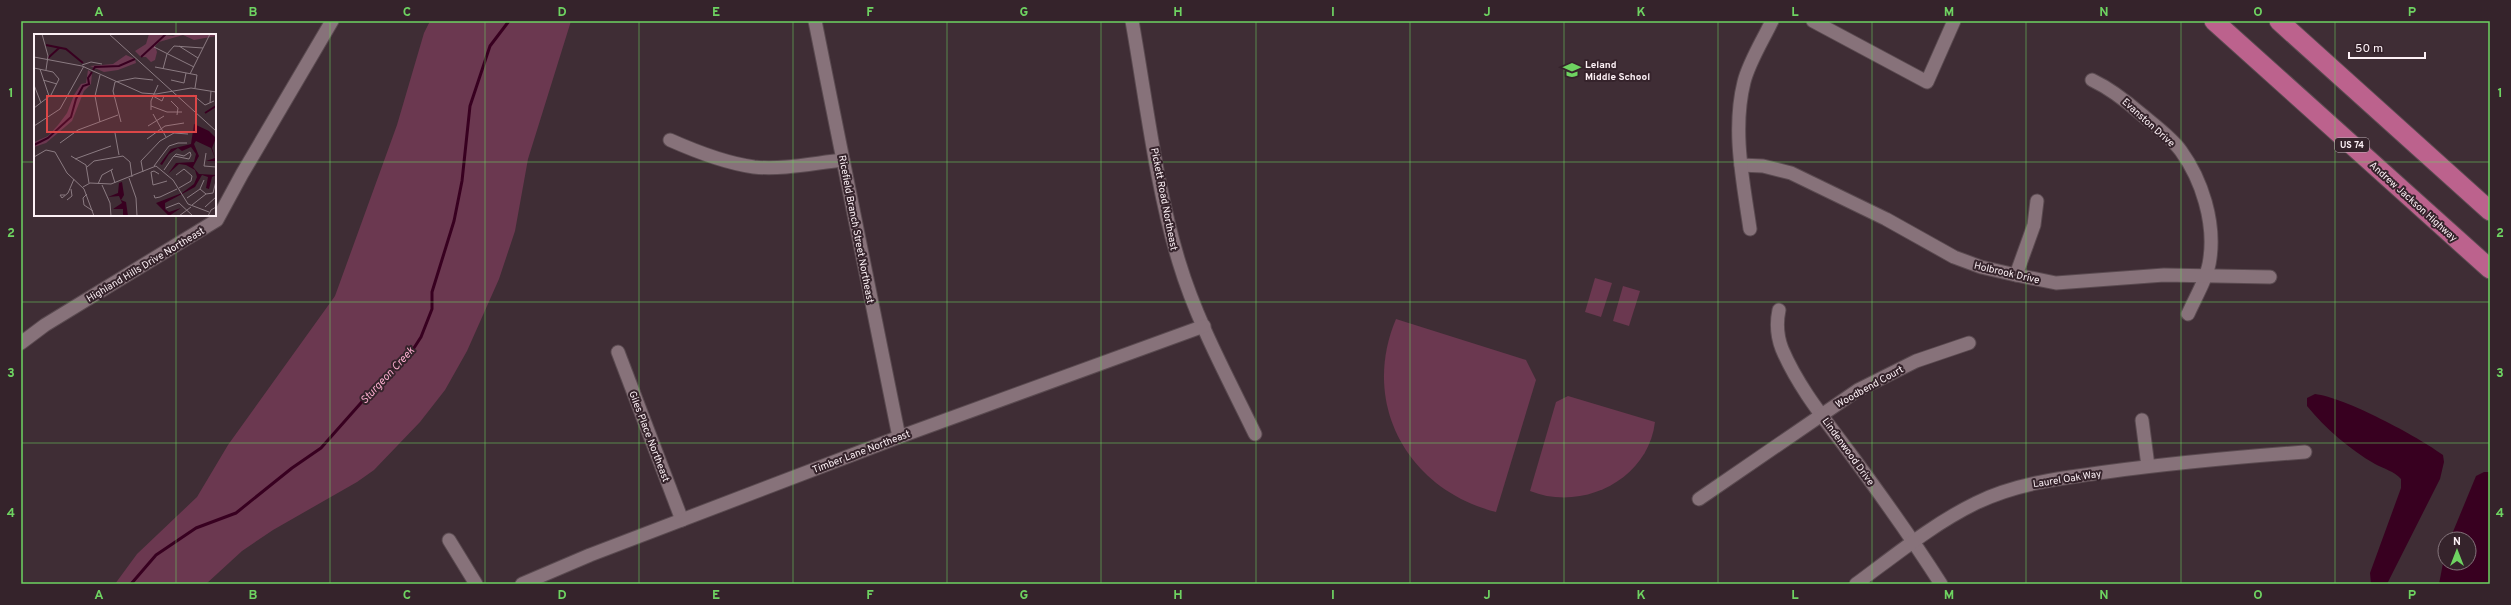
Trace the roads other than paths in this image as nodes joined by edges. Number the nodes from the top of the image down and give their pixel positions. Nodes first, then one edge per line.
1 (332, 21) edge
2 (815, 21) edge
3 (1132, 21) edge
4 (1772, 21) edge
5 (1813, 21) edge
6 (1954, 21) edge
7 (2214, 21) edge
8 (2279, 21) edge
9 (2092, 80) dead end
10 (670, 140) dead end
11 (843, 160) junction
12 (1741, 165) junction
13 (2037, 201) dead end
14 (2490, 211) edge
15 (1750, 229) dead end
16 (2490, 269) edge
17 (2016, 275) junction
18 (2206, 275) junction
19 (2270, 277) dead end
20 (1779, 310) dead end
21 (2188, 314) dead end
22 (1204, 326) junction
23 (21, 343) edge
24 (1969, 343) dead end
25 (618, 352) dead end
26 (1821, 414) junction
27 (2142, 420) dead end
28 (1255, 434) dead end
29 (899, 437) junction
30 (2305, 452) dead end
31 (2148, 466) junction
32 (1699, 499) dead end
33 (682, 520) junction
34 (449, 540) dead end
35 (1914, 542) junction
36 (476, 584) edge
37 (522, 584) edge
38 (1856, 584) edge
39 (1941, 584) edge

1 - 23 street, Highland Hills Drive Northeast
2 - 11 street, Ricefield Branch Street Northeast
3 - 22 street, Pickett Road Northeast
4 - 12 street
5 - 6 street
7 - 16 highway, Andrew Jackson Highway / US 74
8 - 14 highway
9 - 18 street, Evanston Drive
10 - 11 street
11 - 29 street, Ricefield Branch Street Northeast
12 - 15 street
12 - 17 street, Holbrook Drive
13 - 17 street
17 - 18 street, Holbrook Drive
18 - 19 street, Holbrook Drive
18 - 21 street, Evanston Drive
20 - 26 street, Lindenwood Drive
22 - 28 street, Pickett Road Northeast
22 - 29 street, Timber Lane Northeast
24 - 26 street, Woodbend Court
25 - 33 street, Giles Place Northeast
26 - 32 street, Woodbend Court
26 - 35 street, Lindenwood Drive
27 - 31 street
29 - 33 street, Timber Lane Northeast
30 - 31 street, Laurel Oak Way
31 - 35 street, Laurel Oak Way
33 - 37 street, Timber Lane Northeast
34 - 36 street
35 - 38 street, Laurel Oak Way
35 - 39 street, Lindenwood Drive

